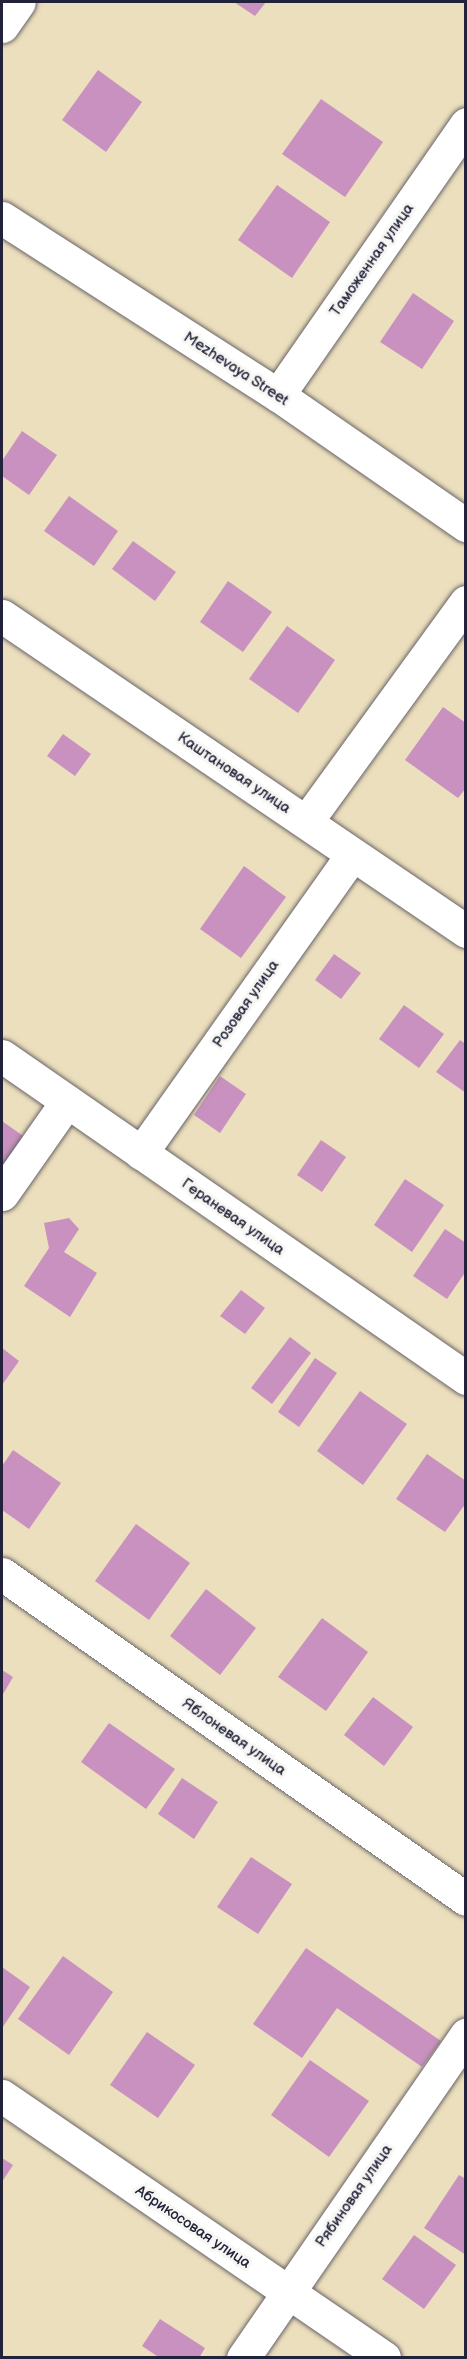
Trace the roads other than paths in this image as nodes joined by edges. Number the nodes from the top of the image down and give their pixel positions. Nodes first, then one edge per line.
1 (19, 2) edge
2 (2, 26) edge
3 (465, 124) edge
4 (2, 218) edge
5 (278, 395) junction
6 (465, 525) edge
7 (465, 602) edge
8 (2, 616) edge
9 (306, 822) junction
10 (352, 855) junction
11 (465, 931) edge
12 (2, 1056) edge
13 (67, 1101) junction
14 (141, 1153) junction
15 (2, 1194) edge
16 (465, 1378) edge
17 (2, 1574) edge
18 (465, 1899) edge
19 (465, 2035) edge
20 (2, 2096) edge
21 (288, 2293) junction
22 (243, 2358) edge
23 (384, 2358) edge

1 - 2 street
3 - 5 street, Таможенная улица
4 - 5 street, Mezhevaya Street
5 - 6 street, Mezhevaya Street
7 - 9 street
8 - 9 street, Каштановая улица
9 - 10 street, Каштановая улица
10 - 11 street, Каштановая улица
10 - 14 street, Розовая улица
12 - 13 street, Гераневая улица
13 - 14 street, Гераневая улица
13 - 15 street
14 - 16 street, Гераневая улица
17 - 18 street, Яблоневая улица
19 - 21 street, Рябиновая улица
20 - 21 street, Абрикосовая улица
21 - 22 street, Рябиновая улица
21 - 23 street, Абрикосовая улица

